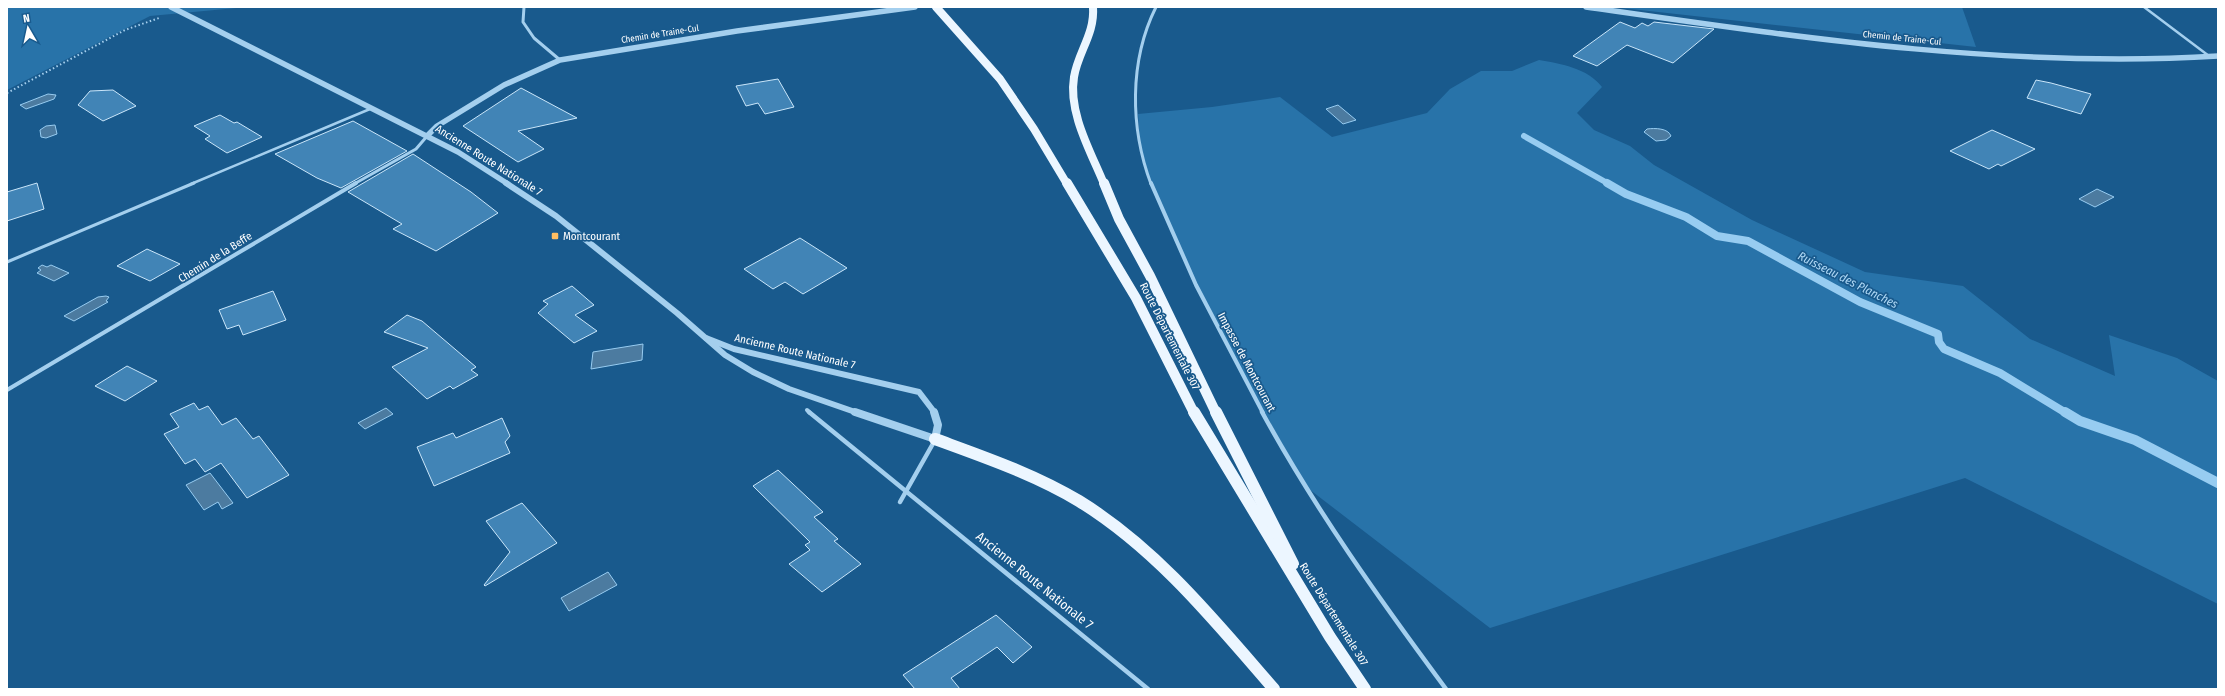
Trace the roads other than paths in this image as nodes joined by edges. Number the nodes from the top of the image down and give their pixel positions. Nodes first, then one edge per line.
1 (171, 7) edge
2 (524, 7) edge
3 (915, 7) edge
4 (936, 7) edge
5 (1093, 7) edge
6 (1156, 7) edge
7 (1586, 7) edge
8 (2144, 7) edge
9 (2218, 56) edge
10 (2211, 57) junction
11 (560, 60) junction
12 (372, 108) junction
13 (428, 135) junction
14 (7, 262) edge
15 (706, 338) junction
16 (7, 390) edge
17 (807, 410) dead end
18 (935, 440) junction
19 (906, 490) junction
20 (900, 502) dead end
21 (1330, 637) junction
22 (1148, 689) edge
23 (1274, 689) edge
24 (1365, 689) edge
25 (1446, 689) edge

1 - 12 street, Ancienne Route Nationale 7
2 - 11 street
3 - 11 street, Chemin de Traine-Cul
4 - 21 main road, Route Départementale 307
5 - 21 main road
6 - 25 street, Impasse de Montcourant
7 - 10 street, Chemin de Traine-Cul
8 - 10 lane
9 - 10 street, Chemin de Traine-Cul
11 - 13 street, Chemin de Traine-Cul
12 - 13 street, Ancienne Route Nationale 7
12 - 14 lane
13 - 15 street, Ancienne Route Nationale 7
13 - 16 street, Chemin de la Beffe
15 - 18 street, Ancienne Route Nationale 7
15 - 18 street, Ancienne Route Nationale 7
17 - 19 street, Ancienne Route Nationale 7
18 - 19 street, Ancienne Route Nationale 7
18 - 23 main road
19 - 20 street, Ancienne Route Nationale 7
19 - 22 street, Ancienne Route Nationale 7
21 - 24 main road, Route Départementale 307

